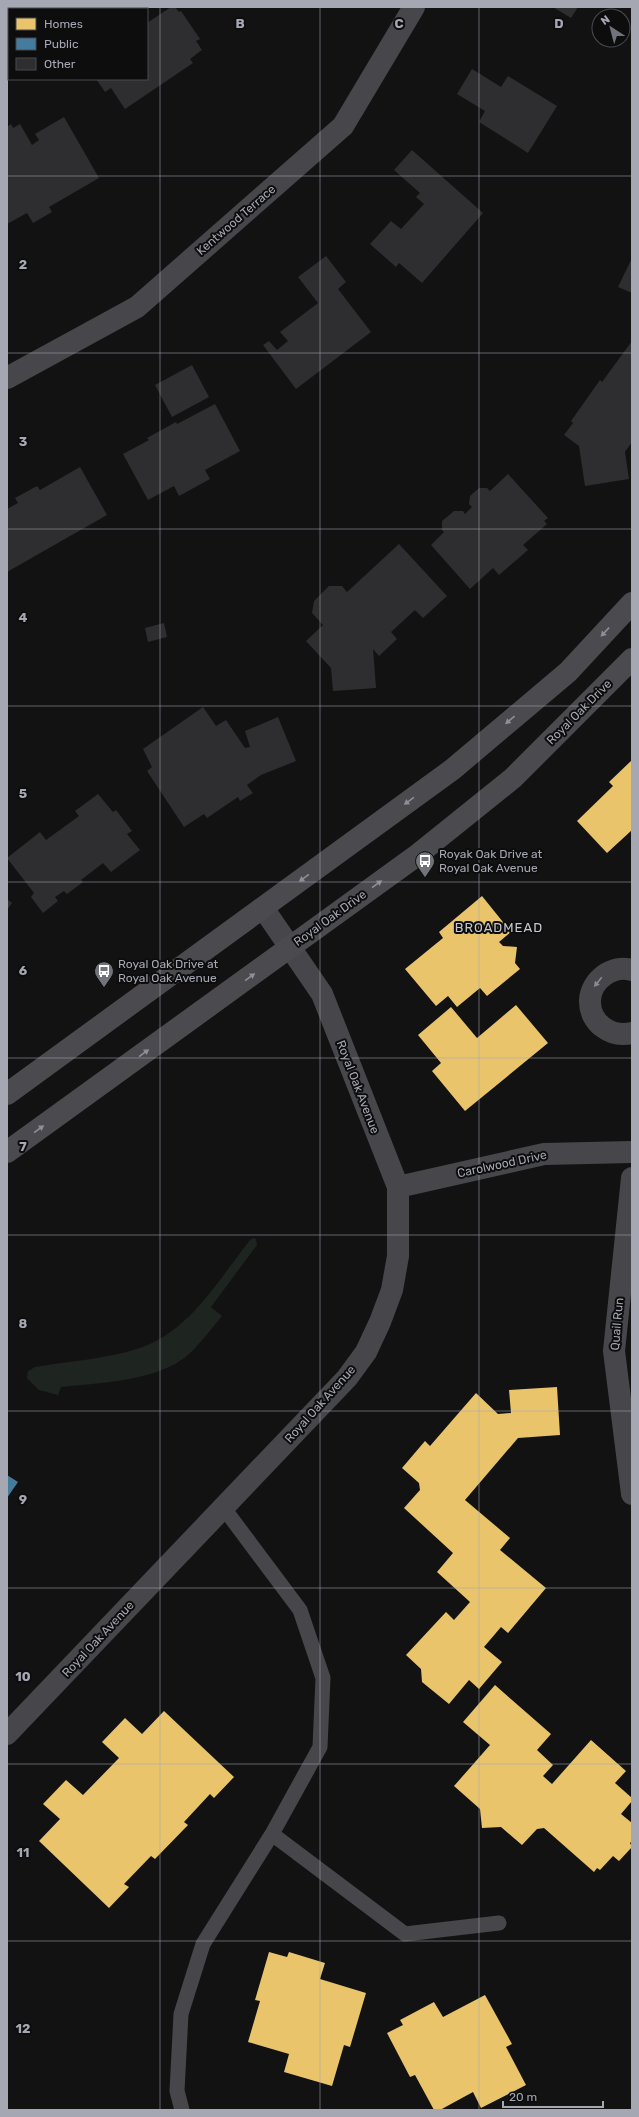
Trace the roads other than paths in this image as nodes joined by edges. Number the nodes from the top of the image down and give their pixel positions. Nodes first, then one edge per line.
1 (414, 7) edge
2 (7, 378) edge
3 (632, 603) edge
4 (632, 659) edge
5 (263, 908) junction
6 (290, 948) junction
7 (632, 970) edge
8 (632, 1033) edge
9 (7, 1094) edge
10 (7, 1152) edge
11 (632, 1152) edge
12 (632, 1178) edge
13 (398, 1187) junction
14 (632, 1494) edge
15 (223, 1507) junction
16 (7, 1734) edge
17 (272, 1834) junction
18 (499, 1922) dead end
19 (182, 2110) edge

1 - 2 street, Kentwood Terrace
3 -> 5 main road
6 -> 4 main road, Royal Oak Drive
5 - 6 street, Royal Oak Avenue
5 - 9 main road
10 -> 6 main road, Royal Oak Drive
6 - 13 street, Royal Oak Avenue
7 -> 8 street
11 - 13 street, Carolwood Drive
12 - 14 street, Quail Run
13 - 15 street, Royal Oak Avenue
15 - 16 street, Royal Oak Avenue
15 - 17 lane
17 - 18 lane
17 - 19 lane

